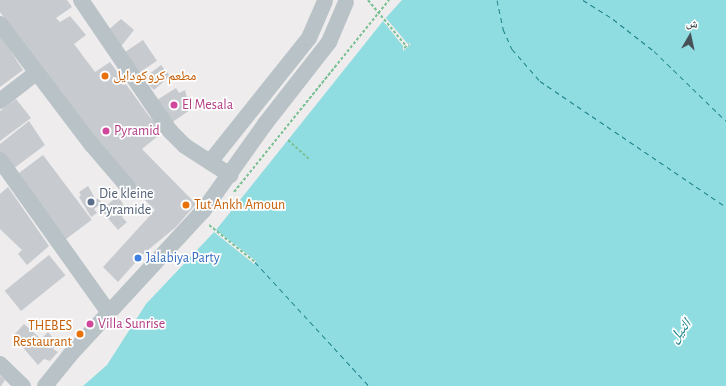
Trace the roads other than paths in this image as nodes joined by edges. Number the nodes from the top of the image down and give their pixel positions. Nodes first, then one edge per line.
1 (81, 0) edge
2 (324, 1) edge
3 (349, 1) edge
4 (0, 25) edge
5 (36, 73) junction
6 (0, 101) edge
7 (250, 112) junction
8 (265, 124) junction
9 (0, 160) edge
10 (210, 162) junction
11 (230, 175) junction
12 (128, 187) dead end
13 (110, 312) junction
14 (0, 364) edge
15 (23, 386) edge
16 (45, 386) edge

1 - 10 street
2 - 3 street
2 - 7 street
3 - 8 street
4 - 5 street
5 - 6 street
5 - 12 street
7 - 8 street
7 - 10 street
8 - 11 street
9 - 13 street
10 - 11 street
11 - 13 street
13 - 16 street
14 - 15 street

